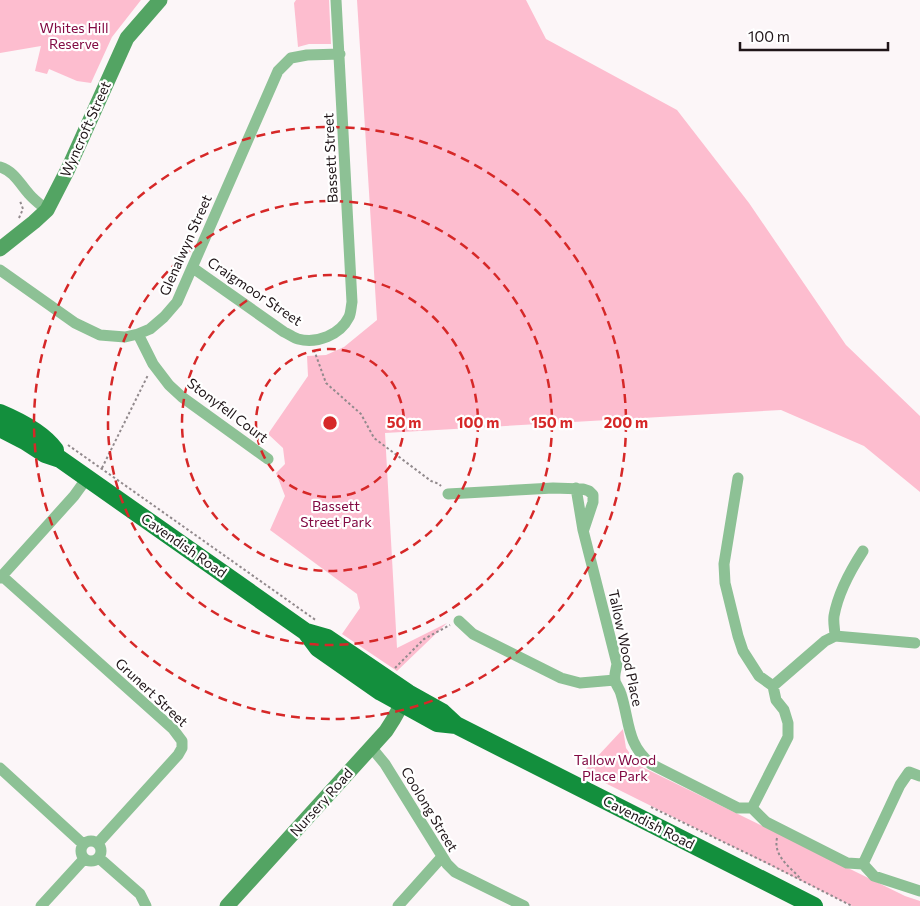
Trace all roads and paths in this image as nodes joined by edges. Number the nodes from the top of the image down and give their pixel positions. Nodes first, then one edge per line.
1 (160, 0) edge
2 (336, 0) edge
3 (340, 54) junction
4 (0, 167) edge
5 (16, 195) dead end
6 (47, 210) junction
7 (18, 220) dead end
8 (0, 249) edge
9 (193, 268) junction
10 (0, 270) edge
11 (350, 316) joint
12 (138, 334) junction
13 (312, 340) junction
14 (153, 364) junction
15 (0, 413) edge
16 (0, 428) edge
17 (63, 451) junction
18 (268, 459) dead end
19 (102, 468) junction
20 (87, 478) junction
21 (738, 478) dead end
22 (448, 494) joint
23 (863, 552) dead end
24 (1, 577) edge
25 (459, 621) joint
26 (312, 626) junction
27 (835, 636) junction
28 (915, 643) dead end
29 (392, 671) dead end
30 (615, 680) junction
31 (773, 686) junction
32 (405, 699) junction
33 (371, 747) junction
34 (0, 768) edge
35 (920, 776) edge
36 (644, 804) dead end
37 (752, 808) junction
38 (779, 829) junction
39 (98, 843) junction
40 (83, 844) junction
41 (99, 858) junction
42 (441, 858) junction
43 (84, 859) junction
44 (862, 864) junction
45 (802, 881) junction
46 (920, 891) edge
47 (41, 906) edge
48 (146, 906) edge
49 (227, 906) edge
50 (398, 906) edge
51 (524, 906) edge
52 (814, 906) edge
53 (852, 906) edge

1 - 6 street, Wyncroft Street
2 - 3 street, Bassett Street
3 - 9 street, Glenalwyn Street
3 - 11 street, Bassett Street
4 - 6 street
5 - 7 path
6 - 8 street, Wyncroft Street
9 - 12 street, Glenalwyn Street
9 - 13 street, Craigmoor Street
10 - 12 street, Glenalwyn Street
11 - 13 street, Craigmoor Street
12 - 14 street, Stonyfell Court
13 - 22 path
14 - 18 street, Stonyfell Court
14 - 19 path
15 - 17 main road, Cavendish Road
16 - 17 main road, Cavendish Road
17 - 19 path
17 - 20 main road, Cavendish Road
19 - 26 path
20 - 24 street
20 - 26 main road, Cavendish Road
21 - 31 street
22 - 30 street, Tallow Wood Place
23 - 27 street
24 - 39 street, Grunert Street
25 - 29 path
25 - 30 street
26 - 32 main road, Cavendish Road
27 - 28 street
27 - 31 street
30 - 37 street, Tallow Wood Place
31 - 37 street
32 - 33 street, Nursery Road
32 - 52 main road, Cavendish Road
33 - 42 street, Coolong Street
33 - 49 street, Nursery Road
34 - 40 street
35 - 44 street
36 - 45 path
37 - 38 street, Tallow Wood Place
38 - 44 street, Tallow Wood Place
38 - 45 path
39 - 40 street
39 - 41 street
40 - 43 street
41 - 43 street
41 - 48 street
42 - 50 street
42 - 51 street, Coolong Street
43 - 47 street
44 - 46 street, Tallow Wood Place
45 - 53 path

